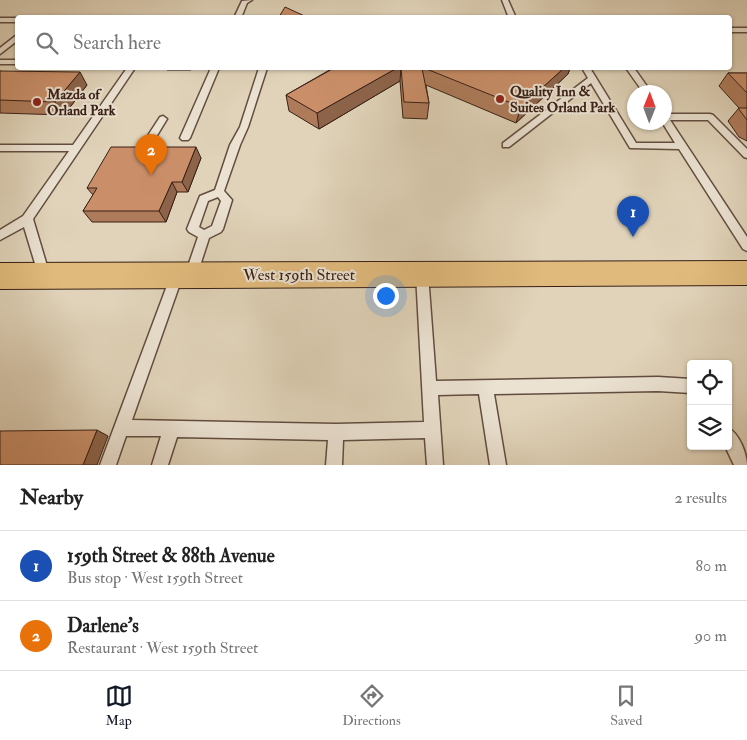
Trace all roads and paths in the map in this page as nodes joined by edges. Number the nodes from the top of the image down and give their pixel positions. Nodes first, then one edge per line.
1 (249, 0) edge
2 (505, 0) edge
3 (238, 15) edge
4 (512, 15) edge
5 (0, 20) edge
6 (15, 20) edge
7 (732, 30) edge
8 (747, 30) edge
9 (15, 39) edge
10 (0, 52) edge
11 (0, 62) edge
12 (15, 62) edge
13 (130, 70) edge
14 (214, 70) edge
15 (263, 70) edge
16 (587, 70) edge
17 (631, 70) edge
18 (593, 78) junction
19 (642, 85) edge
20 (672, 117) edge
21 (163, 119) dead end
22 (672, 130) edge
23 (185, 138) dead end
24 (150, 140) dead end
25 (506, 145) dead end
26 (682, 146) junction
27 (0, 148) edge
28 (76, 148) junction
29 (747, 155) edge
30 (219, 192) junction
31 (27, 219) junction
32 (204, 235) junction
33 (0, 236) edge
34 (747, 246) edge
35 (747, 273) edge
36 (422, 274) junction
37 (184, 275) junction
38 (0, 276) edge
39 (44, 276) junction
40 (687, 386) edge
41 (485, 387) junction
42 (429, 388) junction
43 (121, 428) junction
44 (172, 428) junction
45 (432, 430) junction
46 (336, 432) junction
47 (732, 444) edge
48 (108, 465) edge
49 (160, 465) edge
50 (334, 465) edge
51 (435, 465) edge
52 (498, 465) edge
53 (743, 465) edge

1 - 3 lane
2 - 4 lane
5 - 6 lane
7 - 8 lane
9 - 10 lane
11 - 12 lane
13 - 28 lane
14 - 23 lane
15 - 30 lane
16 - 18 lane
17 - 19 lane
18 - 25 lane
18 - 26 lane
20 - 29 lane
21 - 24 lane
22 - 26 lane
26 - 34 lane
27 - 28 lane
28 - 31 lane
30 - 32 lane
30 - 32 lane
31 - 33 lane
31 - 39 lane
32 - 37 lane
35 - 36 main road, West 159th Street
36 - 37 main road, West 159th Street
36 - 42 lane
37 - 39 main road, West 159th Street
37 - 43 lane
38 - 39 main road, West 159th Street
40 - 41 lane
41 - 42 lane
41 - 52 lane
42 - 45 lane
43 - 44 lane
43 - 48 lane
44 - 46 lane
44 - 49 lane
45 - 46 lane
45 - 51 lane
46 - 50 lane
47 - 53 lane

